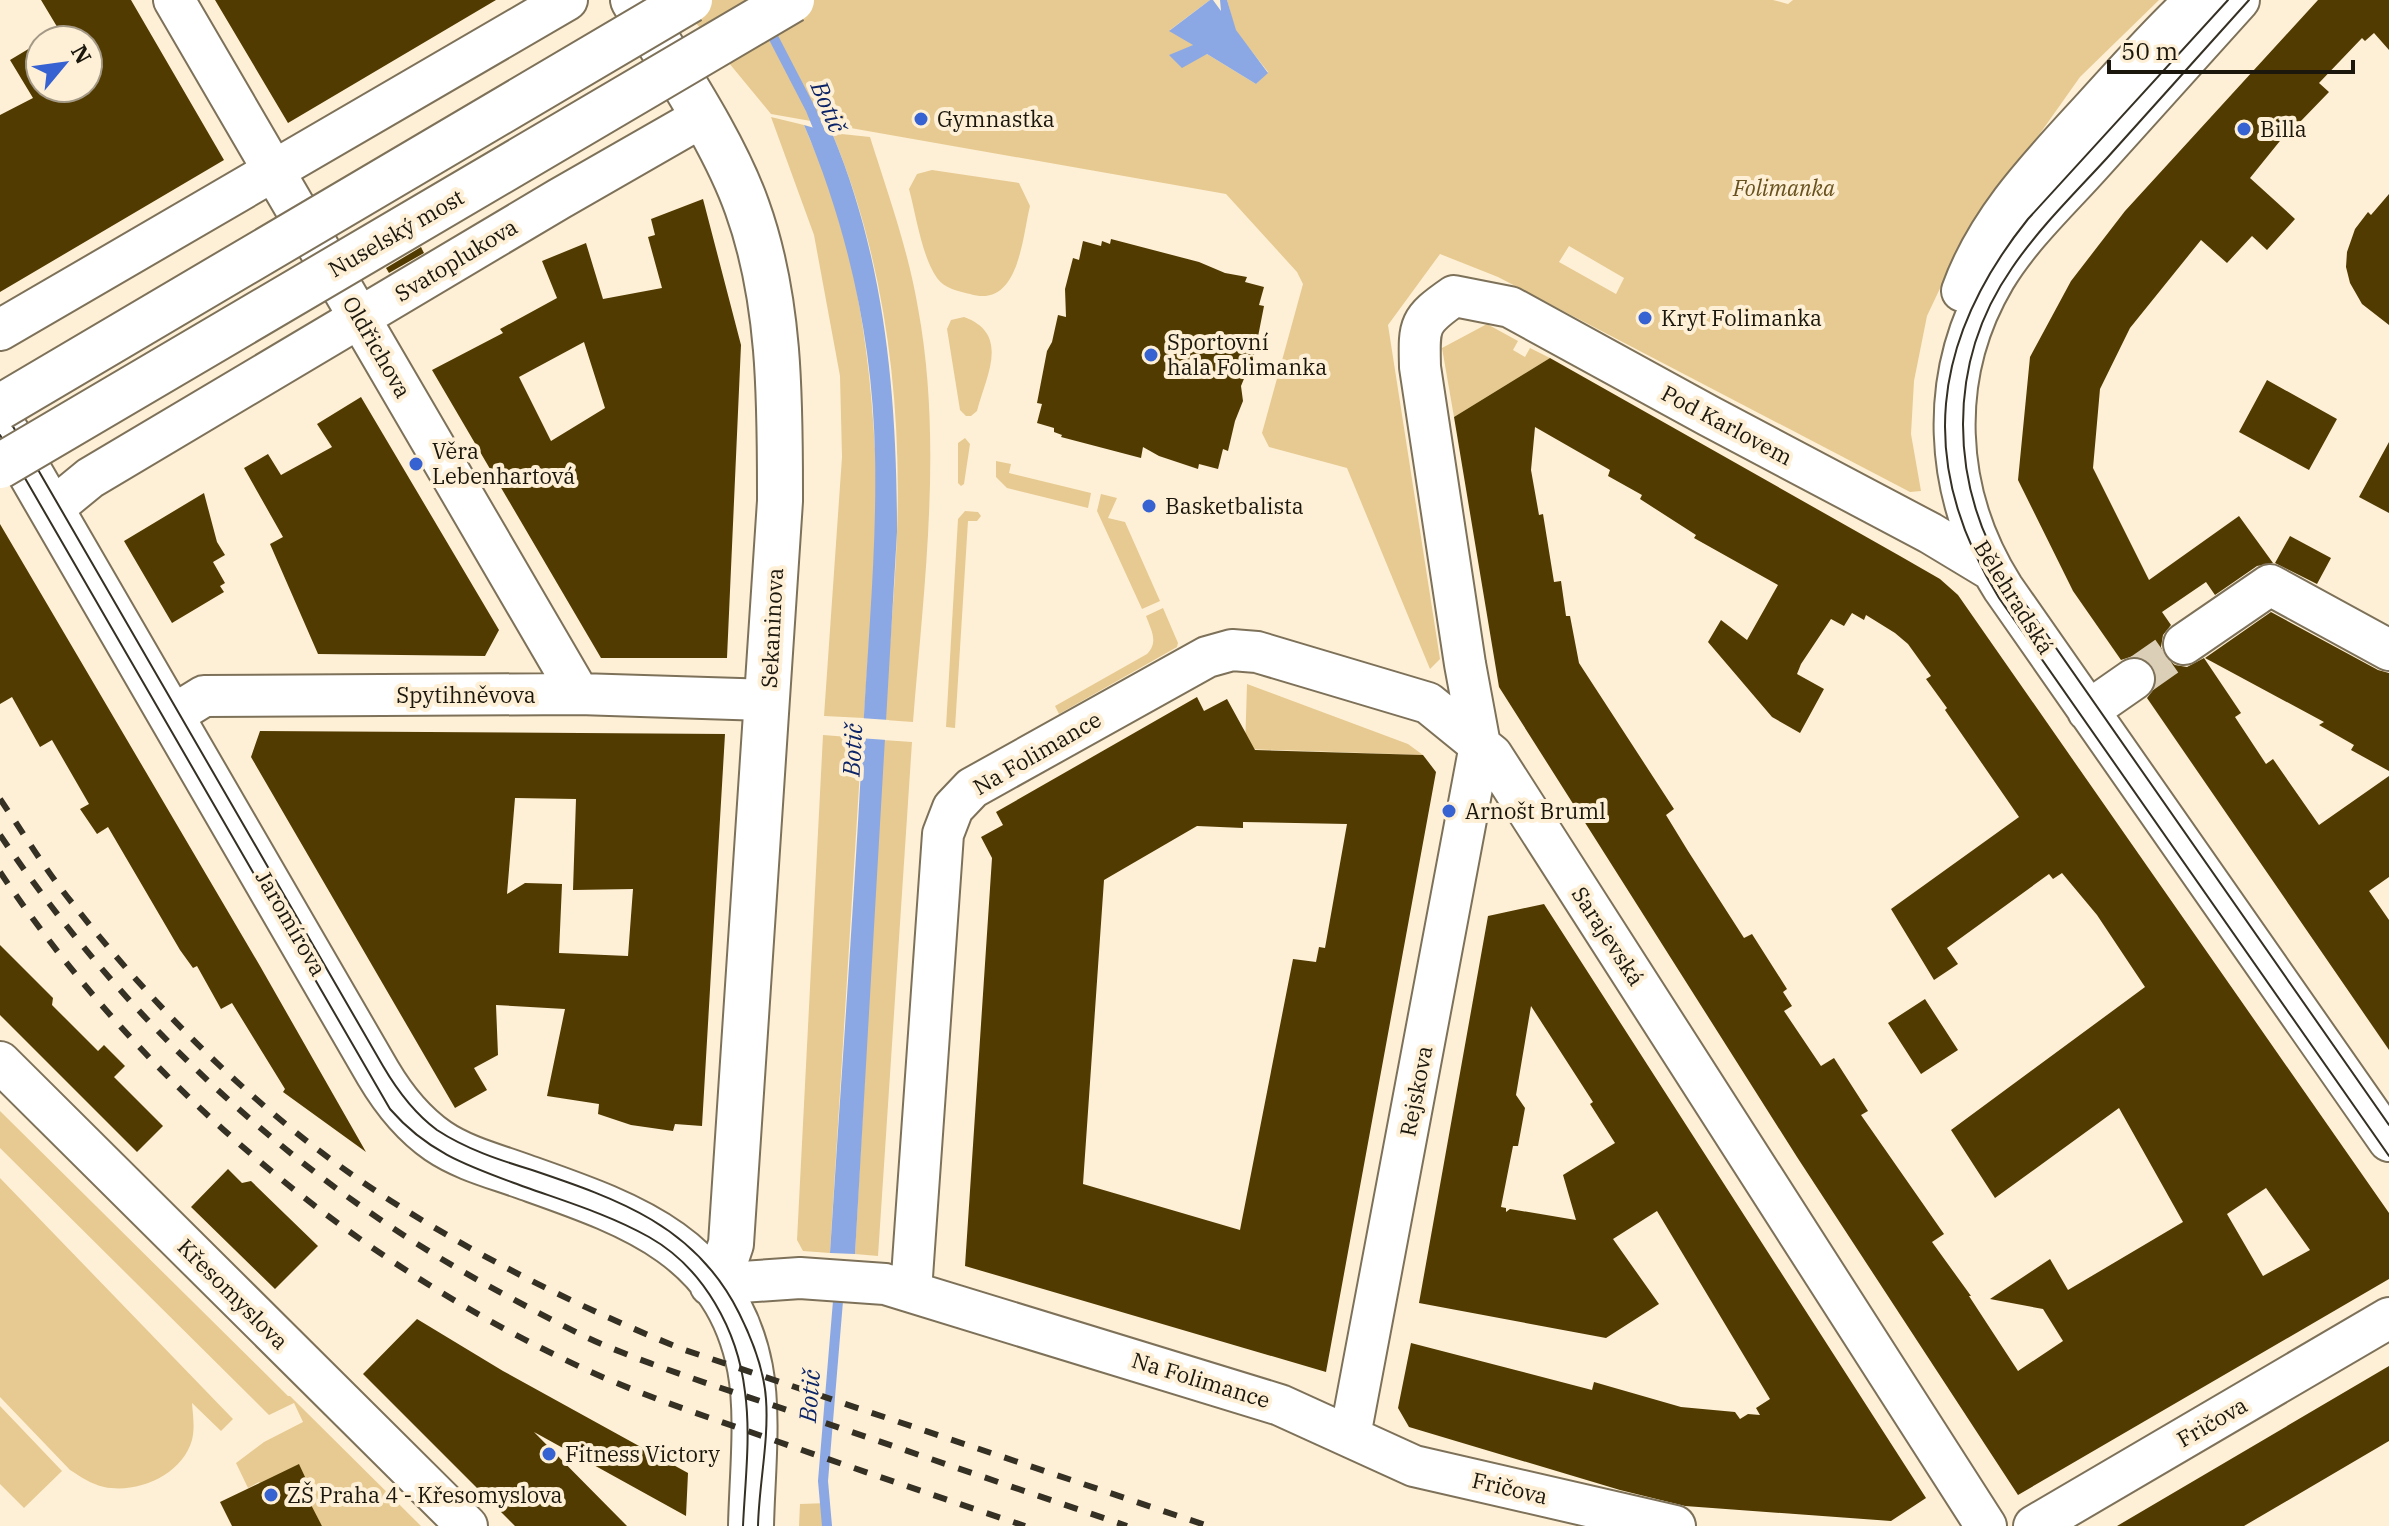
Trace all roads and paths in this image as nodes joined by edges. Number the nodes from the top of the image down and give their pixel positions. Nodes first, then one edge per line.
1 (174, 0) edge
2 (567, 0) edge
3 (633, 0) edge
4 (690, 0) edge
5 (792, 0) edge
6 (2196, 0) edge
7 (2239, 0) edge
8 (702, 117) junction
9 (274, 171) junction
10 (1454, 296) joint
11 (360, 317) junction
12 (0, 330) edge
13 (0, 407) edge
14 (0, 421) edge
15 (1954, 444) junction
16 (0, 466) edge
17 (51, 510) junction
18 (1993, 571) junction
19 (2184, 644) tunnel mouth
20 (2389, 650) edge
21 (2134, 679) tunnel mouth
22 (579, 694) junction
23 (768, 700) junction
24 (168, 711) junction
25 (2088, 711) junction
26 (1480, 745) junction
27 (0, 1062) edge
28 (2389, 1141) edge
29 (712, 1284) junction
30 (898, 1288) junction
31 (2389, 1318) edge
32 (1350, 1436) junction
33 (467, 1526) edge
34 (751, 1526) edge
35 (1675, 1526) edge
36 (1986, 1526) edge
37 (2034, 1526) edge

1 - 9 street, Oldřichova
2 - 9 street
3 - 8 main road, Sekaninova
4 - 13 main road, bridge
5 - 16 main road, Nuselský most, bridge
6 - 15 street
7 - 15 street, Bělehradská
8 - 11 street, Svatoplukova
8 - 23 main road, Sekaninova
9 - 11 street, Oldřichova
9 - 12 street
10 - 18 street, Pod Karlovem
10 - 26 street, Sarajevská
11 - 17 street, Svatoplukova
11 - 22 street, Oldřichova
14 - 17 main road, Jaromírova
15 - 18 street, Bělehradská
17 - 24 main road, Jaromírova
18 - 25 street, Bělehradská
19 - 20 street
21 - 25 street
22 - 23 street, Spytihněvova
22 - 24 street, Spytihněvova
23 - 29 main road, Sekaninova
24 - 29 main road, Jaromírova
25 - 28 street, Bělehradská
26 - 30 street, Na Folimance
26 - 32 street, Rejskova
26 - 36 street, Sarajevská
27 - 33 street, Křesomyslova
29 - 30 street, Na Folimance
29 - 34 main road
30 - 32 street, Na Folimance
31 - 37 street, Fričova
32 - 35 street, Fričova

